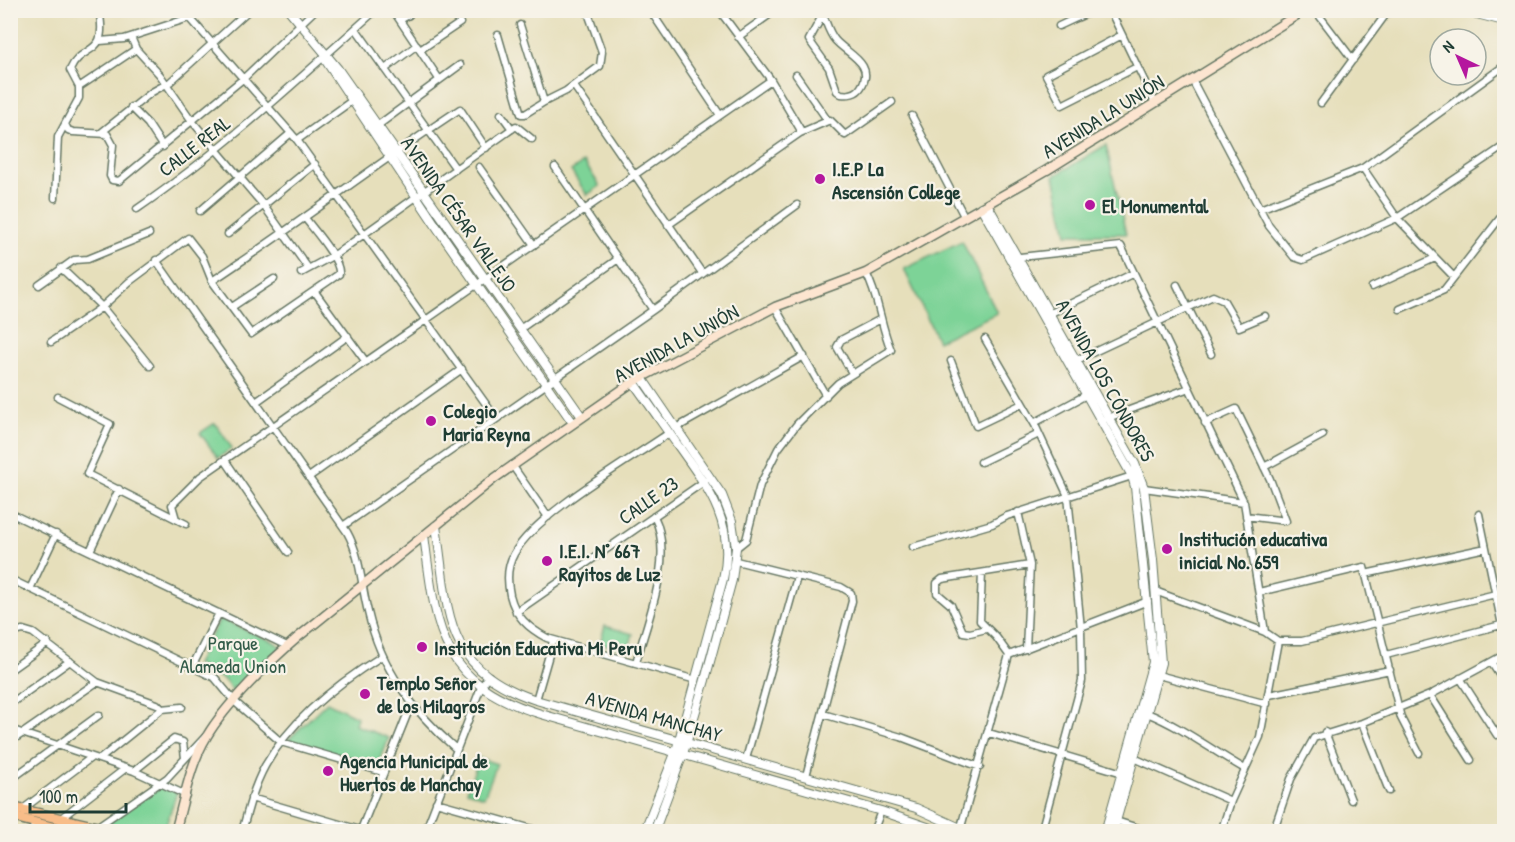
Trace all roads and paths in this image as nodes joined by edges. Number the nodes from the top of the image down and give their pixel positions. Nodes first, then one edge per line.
1 (183, 10) edge
2 (249, 10) edge
3 (289, 10) edge
4 (315, 10) edge
5 (376, 10) edge
6 (393, 10) edge
7 (587, 10) edge
8 (650, 10) edge
9 (719, 10) edge
10 (776, 10) edge
11 (821, 10) edge
12 (1069, 10) edge
13 (1095, 10) edge
14 (1110, 10) edge
15 (1305, 10) edge
16 (1315, 10) edge
17 (1389, 10) edge
18 (1461, 10) edge
19 (100, 11) edge
20 (240, 13) edge
21 (409, 15) dead end
22 (189, 18) junction
23 (1074, 19) junction
24 (400, 20) junction
25 (1504, 20) edge
26 (460, 23) dead end
27 (300, 24) junction
28 (520, 26) dead end
29 (1059, 26) dead end
30 (356, 29) junction
31 (498, 35) dead end
32 (1122, 35) junction
33 (131, 37) junction
34 (738, 37) junction
35 (100, 41) junction
36 (213, 44) junction
37 (418, 47) junction
38 (136, 49) junction
39 (326, 56) junction
40 (1353, 60) junction
41 (460, 64) dead end
42 (1504, 66) edge
43 (1137, 67) junction
44 (385, 69) junction
45 (796, 75) dead end
46 (244, 78) junction
47 (439, 79) junction
48 (771, 80) junction
49 (1192, 80) junction
50 (165, 85) junction
51 (79, 87) junction
52 (574, 87) junction
53 (353, 100) junction
54 (408, 102) junction
55 (544, 102) junction
56 (892, 102) dead end
57 (1155, 103) junction
58 (1321, 103) dead end
59 (131, 107) junction
60 (270, 107) junction
61 (501, 114) dead end
62 (720, 115) junction
63 (912, 116) dead end
64 (192, 121) junction
65 (828, 121) junction
66 (65, 124) junction
67 (377, 126) junction
68 (512, 129) junction
69 (428, 130) junction
70 (102, 132) junction
71 (291, 133) junction
72 (800, 133) junction
73 (532, 139) dead end
74 (297, 140) junction
75 (1504, 146) edge
76 (163, 147) junction
77 (486, 148) junction
78 (216, 150) junction
79 (393, 154) junction
80 (315, 164) junction
81 (555, 166) dead end
82 (479, 167) dead end
83 (1364, 168) junction
84 (456, 169) junction
85 (633, 176) junction
86 (239, 177) junction
87 (337, 193) junction
88 (420, 194) junction
89 (55, 198) dead end
90 (797, 205) dead end
91 (984, 205) junction
92 (264, 206) junction
93 (137, 209) dead end
94 (1260, 209) junction
95 (584, 210) junction
96 (200, 211) dead end
97 (1504, 213) edge
98 (964, 216) junction
99 (305, 218) junction
100 (1396, 218) junction
101 (668, 225) junction
102 (364, 232) junction
103 (149, 234) dead end
104 (228, 234) dead end
105 (284, 234) junction
106 (534, 245) junction
107 (332, 256) junction
108 (1020, 257) junction
109 (1435, 258) junction
110 (618, 259) junction
111 (156, 260) junction
112 (61, 268) junction
113 (308, 268) junction
114 (301, 273) dead end
115 (702, 273) junction
116 (866, 273) junction
117 (1134, 273) junction
118 (1454, 277) junction
119 (274, 279) dead end
120 (485, 280) junction
121 (212, 281) junction
122 (39, 285) dead end
123 (477, 285) junction
124 (1177, 285) dead end
125 (1372, 287) dead end
126 (315, 292) junction
127 (232, 307) junction
128 (775, 307) junction
129 (1188, 307) junction
130 (102, 308) junction
131 (1400, 309) dead end
132 (653, 310) junction
133 (1051, 313) junction
134 (1265, 316) dead end
135 (881, 319) junction
136 (427, 320) junction
137 (1157, 322) junction
138 (520, 329) junction
139 (348, 336) junction
140 (986, 339) dead end
141 (51, 342) dead end
142 (1211, 354) dead end
143 (804, 356) junction
144 (1077, 360) junction
145 (951, 361) dead end
146 (366, 362) junction
147 (150, 366) dead end
148 (462, 369) junction
149 (852, 373) junction
150 (554, 378) junction
151 (638, 380) junction
152 (545, 384) junction
153 (1189, 388) junction
154 (1088, 394) junction
155 (826, 396) junction
156 (58, 397) dead end
157 (256, 402) junction
158 (1022, 404) junction
159 (582, 417) junction
160 (496, 418) junction
161 (1106, 419) junction
162 (573, 423) junction
163 (1034, 423) junction
164 (1205, 423) junction
165 (274, 426) junction
166 (672, 430) junction
167 (1039, 434) junction
168 (1323, 435) dead end
169 (225, 460) junction
170 (981, 462) dead end
171 (512, 465) junction
172 (1264, 467) junction
173 (309, 477) junction
174 (1132, 477) junction
175 (707, 480) junction
176 (1144, 488) junction
177 (119, 489) junction
178 (1068, 496) junction
179 (1244, 502) junction
180 (1017, 512) junction
181 (10, 513) edge
182 (1479, 514) dead end
183 (654, 516) junction
184 (1246, 516) junction
185 (548, 517) junction
186 (176, 519) junction
187 (186, 524) dead end
188 (343, 526) junction
189 (436, 526) junction
190 (56, 534) junction
191 (424, 535) junction
192 (913, 547) dead end
193 (736, 548) junction
194 (1486, 548) junction
195 (90, 551) junction
196 (288, 552) dead end
197 (735, 561) junction
198 (1030, 565) junction
199 (982, 573) junction
200 (1365, 574) junction
201 (797, 577) junction
202 (10, 579) edge
203 (362, 585) junction
204 (30, 589) junction
205 (1155, 591) junction
206 (1259, 592) junction
207 (1504, 592) edge
208 (1495, 594) junction
209 (1148, 601) junction
210 (516, 612) junction
211 (219, 613) junction
212 (1378, 624) junction
213 (1501, 625) junction
214 (986, 629) junction
215 (1081, 629) junction
216 (1265, 632) junction
217 (10, 633) edge
218 (1504, 635) edge
219 (553, 641) junction
220 (1278, 641) junction
221 (48, 643) junction
222 (287, 646) junction
223 (1026, 649) junction
224 (1009, 655) junction
225 (1386, 655) junction
226 (1504, 655) edge
227 (382, 656) junction
228 (70, 662) junction
229 (1491, 662) junction
230 (636, 663) junction
231 (192, 667) junction
232 (10, 669) edge
233 (1390, 670) junction
234 (1158, 675) junction
235 (489, 676) junction
236 (1460, 678) junction
237 (696, 680) junction
238 (97, 682) junction
239 (1504, 682) edge
240 (481, 687) junction
241 (1269, 695) junction
242 (1430, 695) junction
243 (536, 700) junction
244 (235, 702) junction
245 (10, 704) edge
246 (1267, 704) junction
247 (411, 705) junction
248 (182, 707) dead end
249 (1399, 708) junction
250 (162, 709) junction
251 (1147, 713) junction
252 (823, 714) junction
253 (99, 716) dead end
254 (1362, 723) junction
255 (10, 729) edge
256 (1325, 732) junction
257 (24, 733) junction
258 (989, 733) junction
259 (207, 735) junction
260 (1497, 735) dead end
261 (683, 741) junction
262 (10, 742) edge
263 (281, 742) junction
264 (60, 744) junction
265 (456, 749) junction
266 (679, 753) junction
267 (1419, 753) dead end
268 (1062, 755) junction
269 (92, 757) junction
270 (185, 758) junction
271 (1134, 758) junction
272 (100, 759) junction
273 (746, 759) junction
274 (1471, 760) dead end
275 (980, 767) junction
276 (126, 768) junction
277 (1245, 770) junction
278 (134, 771) junction
279 (383, 772) junction
280 (1126, 774) junction
281 (806, 776) junction
282 (10, 780) edge
283 (159, 782) junction
284 (1389, 790) dead end
285 (186, 795) junction
286 (251, 798) junction
287 (1351, 800) dead end
288 (1231, 801) junction
289 (436, 802) junction
290 (10, 807) edge
291 (23, 809) junction
292 (881, 811) junction
293 (10, 816) edge
294 (60, 818) junction
295 (1116, 821) junction
296 (98, 826) junction
297 (34, 827) edge
298 (965, 829) edge
299 (71, 831) edge
300 (119, 831) edge
301 (175, 831) edge
302 (242, 831) edge
303 (360, 831) edge
304 (425, 831) edge
305 (543, 831) edge
306 (644, 831) edge
307 (654, 831) edge
308 (873, 831) edge
309 (942, 831) edge
310 (1041, 831) edge
311 (1105, 831) edge
312 (1113, 831) edge
313 (1151, 831) edge
314 (1221, 831) edge
315 (1273, 831) edge

1 - 22 street
2 - 20 street
3 - 27 street, AVENIDA CÉSAR VALLEJO
4 - 27 street
5 - 30 street, CALLE REAL
6 - 24 street
7 - 52 street
8 - 62 street
9 - 34 street
10 - 34 street
11 - 11 street
12 - 23 street
13 - 23 street
14 - 32 street
15 - 49 main road, AVENIDA LA UNIÓN
16 - 40 street
17 - 40 street
18 - 25 street
19 - 35 street
20 - 36 street
21 - 24 street
22 - 33 street
22 - 36 street
23 - 29 street
24 - 37 street
26 - 37 street
27 - 39 street, AVENIDA CÉSAR VALLEJO
27 - 46 street
28 - 55 street
30 - 39 street, CALLE REAL
30 - 44 street
31 - 55 street
32 - 43 street
32 - 43 street
33 - 35 street
33 - 38 street
34 - 48 street
35 - 51 street
36 - 46 street
36 - 50 street
37 - 44 street
37 - 47 street
38 - 50 street
38 - 51 street
39 - 53 street, AVENIDA CÉSAR VALLEJO
39 - 60 street, CALLE REAL
39 - 67 street, AVENIDA CÉSAR VALLEJO
40 - 58 street
41 - 47 street
42 - 83 street
43 - 57 street
44 - 54 street
45 - 65 street
46 - 60 street
46 - 64 street
47 - 54 street
48 - 62 street
48 - 72 street
49 - 57 main road, AVENIDA LA UNIÓN
49 - 94 street
50 - 59 street
50 - 64 street
51 - 66 street
52 - 55 street
52 - 85 street
53 - 74 street
53 - 79 street, AVENIDA CÉSAR VALLEJO
54 - 67 street
54 - 69 street
56 - 65 street
57 - 91 main road, AVENIDA LA UNIÓN
59 - 70 street
59 - 76 street
60 - 71 street
60 - 78 street, CALLE REAL
61 - 68 street
62 - 85 street
63 - 98 street
64 - 76 street
64 - 78 street
65 - 72 street
66 - 70 street
66 - 89 street
67 - 79 street, AVENIDA CÉSAR VALLEJO
68 - 73 street
68 - 77 street
69 - 77 street
69 - 79 street
69 - 84 street
70 - 76 street
71 - 74 street
71 - 86 street
72 - 101 street
74 - 80 street
75 - 100 street
77 - 84 street
78 - 86 street
78 - 93 street, CALLE REAL
79 - 87 street
79 - 88 street, AVENIDA CÉSAR VALLEJO
80 - 87 street
80 - 92 street
81 - 95 street
82 - 106 street
83 - 94 street
83 - 100 street
84 - 88 street
85 - 95 street
85 - 101 street
86 - 92 street
86 - 96 street
87 - 99 street
87 - 102 street
88 - 102 street
88 - 120 street, AVENIDA CÉSAR VALLEJO
88 - 123 street, AVENIDA CÉSAR VALLEJO
90 - 115 street
91 - 98 main road, AVENIDA LA UNIÓN
91 - 108 street, AVENIDA LOS CÓNDORES
91 - 154 street, AVENIDA LOS CÓNDORES
92 - 104 street
92 - 105 street
94 - 100 street
95 - 106 street
95 - 110 street
97 - 118 street
98 - 116 main road, AVENIDA LA UNIÓN
99 - 105 street
99 - 107 street
100 - 109 street
101 - 115 street
102 - 107 street
102 - 136 street
103 - 112 street
105 - 113 street
105 - 121 street
106 - 120 street
107 - 113 street
107 - 126 street
108 - 117 street
108 - 133 street, AVENIDA LOS CÓNDORES
109 - 118 street
109 - 125 street
110 - 132 street
110 - 138 street
111 - 121 street
111 - 130 street
111 - 157 street
112 - 122 street
112 - 130 street
113 - 114 street
115 - 132 street
116 - 128 main road, AVENIDA LA UNIÓN
116 - 135 street
117 - 133 street
117 - 137 street
118 - 131 street
119 - 127 street
120 - 123 street
120 - 138 street, AVENIDA CÉSAR VALLEJO
121 - 127 street
123 - 136 street
123 - 152 street, AVENIDA CÉSAR VALLEJO
124 - 129 street
126 - 127 street
126 - 139 street
128 - 143 street
128 - 151 main road, AVENIDA LA UNIÓN
129 - 134 street
129 - 137 street
129 - 142 street
130 - 141 street
130 - 147 street
132 - 150 street
133 - 144 street, AVENIDA LOS CÓNDORES
135 - 149 street
135 - 149 street
136 - 146 street
136 - 148 street
137 - 144 street
137 - 153 street
138 - 150 street, AVENIDA CÉSAR VALLEJO
139 - 146 street
139 - 157 street
140 - 158 street
143 - 155 street
143 - 166 street
144 - 161 street, AVENIDA LOS CÓNDORES
145 - 158 street
146 - 165 street
148 - 160 street
148 - 173 street
149 - 155 street
150 - 152 street
150 - 159 street, AVENIDA CÉSAR VALLEJO
151 - 159 main road, AVENIDA LA UNIÓN
151 - 166 street
152 - 160 street
152 - 162 street, AVENIDA CÉSAR VALLEJO
153 - 161 street
153 - 164 street
154 - 161 street, AVENIDA LOS CÓNDORES
154 - 163 street
155 - 193 street
156 - 177 street
157 - 165 street
158 - 163 street
159 - 162 main road, AVENIDA LA UNIÓN
160 - 188 street
161 - 174 street, AVENIDA LOS CÓNDORES
161 - 176 street, AVENIDA LOS CÓNDORES
162 - 171 main road, AVENIDA LA UNIÓN
163 - 167 street
164 - 172 street
164 - 179 street
165 - 169 street
165 - 173 street
166 - 175 street
166 - 185 street
167 - 170 street
167 - 178 street
168 - 172 street
169 - 186 street
169 - 196 street
171 - 185 street
171 - 189 main road, AVENIDA LA UNIÓN
172 - 184 street
173 - 188 street
174 - 178 street
174 - 209 street, AVENIDA LOS CÓNDORES
175 - 183 street, CALLE 23
175 - 193 street
175 - 237 street
176 - 179 street
176 - 205 street, AVENIDA LOS CÓNDORES
177 - 186 street
177 - 195 street
178 - 180 street
178 - 215 street
179 - 184 street
180 - 192 street
180 - 198 street
181 - 190 street
182 - 194 street
183 - 210 street, CALLE 23
183 - 230 street
184 - 206 street
185 - 210 street
186 - 187 street
188 - 203 street
189 - 191 main road, AVENIDA LA UNIÓN
189 - 235 street, AVENIDA MANCHAY
190 - 195 street
190 - 204 street
191 - 203 main road, AVENIDA LA UNIÓN
191 - 240 street, AVENIDA MANCHAY
193 - 197 street
194 - 200 street
194 - 208 street
195 - 211 street
197 - 201 street
197 - 261 street
198 - 199 street
198 - 223 street
199 - 214 street
199 - 214 street
200 - 206 street
200 - 212 street
201 - 252 street
201 - 273 street
202 - 204 street
203 - 222 main road, AVENIDA LA UNIÓN
203 - 227 street
204 - 231 street
205 - 216 street
205 - 234 street, AVENIDA LOS CÓNDORES
206 - 216 street
207 - 208 street
208 - 212 street
208 - 213 street
209 - 215 street
209 - 280 street, AVENIDA LOS CÓNDORES
210 - 219 street
211 - 222 street
211 - 231 street
212 - 220 street
212 - 225 street
213 - 218 street
213 - 225 street
214 - 224 street
215 - 223 street
215 - 268 street
216 - 220 street
217 - 221 street
219 - 230 street
219 - 243 street
220 - 241 street
221 - 228 street
221 - 232 street
222 - 244 main road, AVENIDA LA UNIÓN
223 - 224 street
224 - 258 street
225 - 233 street
226 - 229 street
227 - 247 street
227 - 263 street
228 - 238 street
228 - 245 street
229 - 236 street
229 - 239 street
230 - 237 street
231 - 244 street
233 - 241 street
233 - 249 street
234 - 246 street
234 - 251 street, AVENIDA LOS CÓNDORES
235 - 240 street
235 - 243 street, AVENIDA MANCHAY
236 - 242 street
236 - 260 street
237 - 261 street
238 - 250 street
238 - 257 street
240 - 265 street
240 - 266 street, AVENIDA MANCHAY
241 - 246 street
242 - 249 street
242 - 274 street
243 - 261 street, AVENIDA MANCHAY
244 - 259 main road, AVENIDA LA UNIÓN
244 - 263 street
246 - 277 street
247 - 265 street
247 - 279 street
248 - 250 street
249 - 254 street
249 - 267 street
250 - 272 street
251 - 271 street, AVENIDA LOS CÓNDORES
251 - 277 street
252 - 275 street
252 - 281 street
253 - 264 street
254 - 256 street
254 - 284 street
255 - 257 street
256 - 287 street
256 - 315 street
257 - 262 street
257 - 264 street
258 - 268 street
258 - 275 street
259 - 270 street
259 - 285 main road, AVENIDA LA UNIÓN
261 - 266 street
261 - 273 street, AVENIDA MANCHAY
263 - 279 street
263 - 286 street
264 - 269 street
264 - 282 street
265 - 289 street
266 - 292 street, AVENIDA MANCHAY
266 - 306 street
266 - 307 street
268 - 280 street
268 - 310 street
269 - 272 street
269 - 291 street
270 - 278 street
270 - 283 street
271 - 280 street, AVENIDA LOS CÓNDORES
271 - 288 street
272 - 276 street
273 - 281 street, AVENIDA MANCHAY
275 - 298 street
276 - 278 street
276 - 294 street
277 - 288 street
278 - 283 street
279 - 303 street
280 - 295 street, AVENIDA LOS CÓNDORES
280 - 311 street, AVENIDA LOS CÓNDORES
281 - 298 street, AVENIDA MANCHAY
283 - 285 street
283 - 296 street
285 - 301 main road, AVENIDA LA UNIÓN
286 - 302 street
286 - 303 street
288 - 314 street
289 - 304 street
289 - 305 street
290 - 291 main road
291 - 294 main road
292 - 308 street
292 - 309 street, AVENIDA MANCHAY
293 - 297 main road
294 - 296 main road
295 - 312 street, AVENIDA LOS CÓNDORES
295 - 313 street
296 - 300 main road
297 - 299 main road

